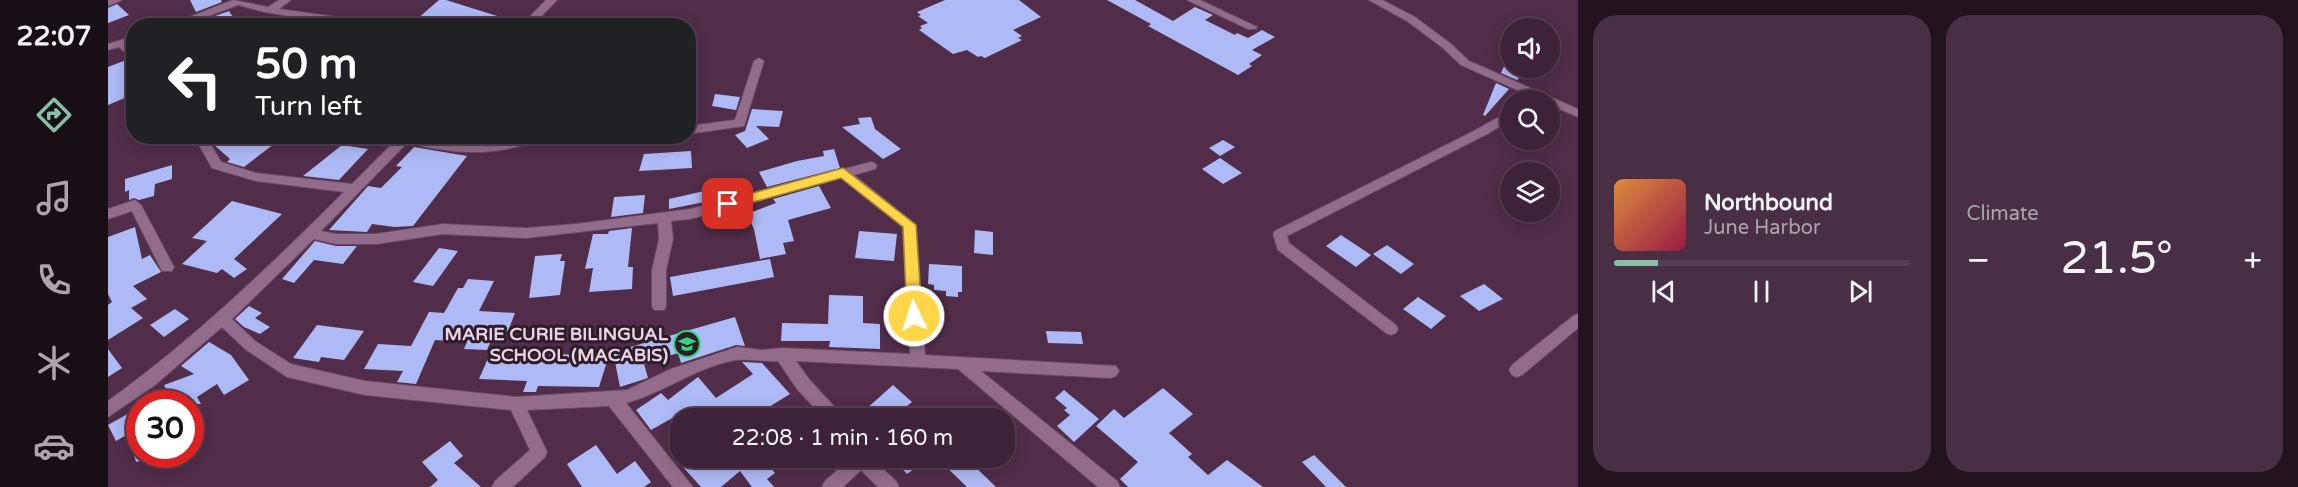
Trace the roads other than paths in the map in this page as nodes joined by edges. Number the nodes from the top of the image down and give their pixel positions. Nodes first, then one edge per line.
1 (117, 0) edge
2 (286, 0) edge
3 (552, 0) edge
4 (1192, 0) edge
5 (1374, 0) edge
6 (237, 1) edge
7 (108, 3) edge
8 (343, 9) dead end
9 (270, 10) junction
10 (192, 18) edge
11 (319, 18) edge
12 (343, 18) edge
13 (534, 18) edge
14 (1252, 27) dead end
15 (126, 41) edge
16 (121, 43) junction
17 (108, 47) edge
18 (126, 49) edge
19 (759, 61) dead end
20 (1515, 90) edge
21 (1560, 106) edge
22 (1578, 113) edge
23 (1500, 122) edge
24 (696, 129) edge
25 (204, 144) edge
26 (400, 144) edge
27 (430, 144) edge
28 (511, 144) edge
29 (871, 166) dead end
30 (843, 173) junction
31 (354, 189) junction
32 (108, 214) edge
33 (664, 218) junction
34 (310, 233) junction
35 (167, 267) dead end
36 (659, 306) dead end
37 (224, 319) junction
38 (1578, 320) edge
39 (1391, 328) dead end
40 (782, 354) junction
41 (918, 359) junction
42 (961, 363) junction
43 (1111, 370) dead end
44 (1517, 370) dead end
45 (613, 399) junction
46 (516, 404) junction
47 (825, 408) edge
48 (108, 410) edge
49 (850, 468) edge
50 (870, 468) edge
51 (501, 487) edge
52 (684, 487) edge
53 (831, 487) edge
54 (890, 487) edge
55 (1111, 487) edge

1 - 7 street
2 - 9 street
3 - 13 street
4 - 14 street
5 - 20 street
6 - 9 street
6 - 10 street
8 - 12 street
9 - 11 street
15 - 16 street
16 - 17 street
16 - 18 street
19 - 24 street
21 - 22 street
23 - 39 street
25 - 31 street
26 - 31 street
27 - 28 street
29 - 30 street
30 - 33 street
30 - 41 street
31 - 34 street
32 - 35 street
33 - 34 street
33 - 36 street
34 - 37 street
37 - 46 street
37 - 48 street
38 - 44 street
40 - 41 street
40 - 45 street
40 - 47 street
41 - 42 street
42 - 43 street
42 - 55 street
45 - 46 street
45 - 52 street
46 - 51 street
49 - 53 street
50 - 54 street

